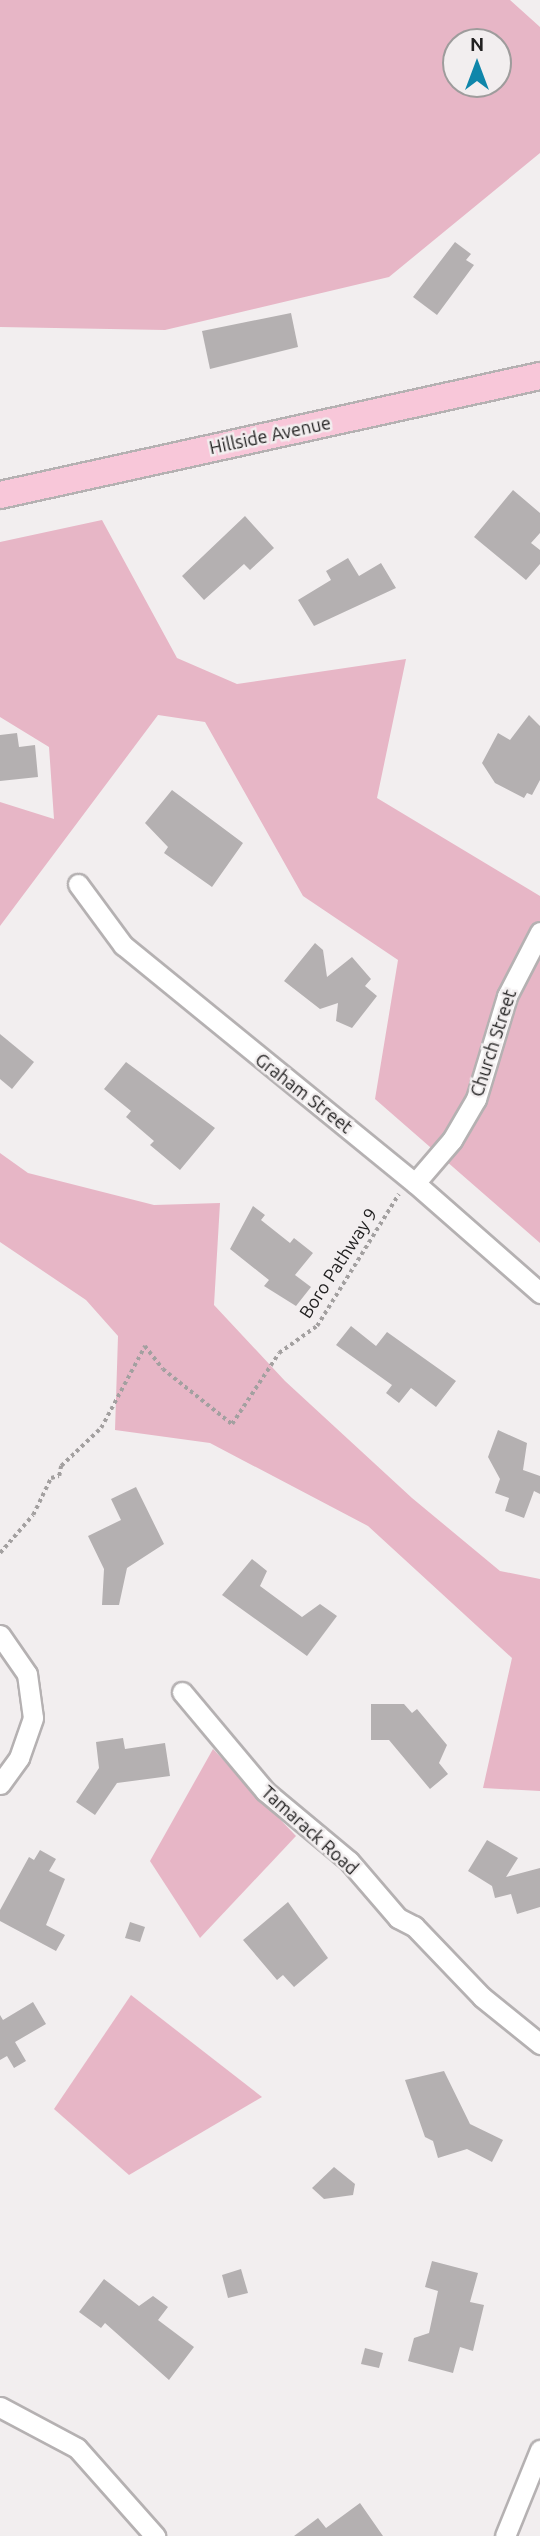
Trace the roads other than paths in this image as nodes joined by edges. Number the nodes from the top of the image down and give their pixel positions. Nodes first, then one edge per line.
1 (540, 376) edge
2 (0, 495) edge
3 (78, 884) dead end
4 (540, 932) edge
5 (415, 1182) junction
6 (540, 1293) edge
7 (0, 1635) edge
8 (182, 1692) dead end
9 (0, 1784) edge
10 (540, 2044) edge
11 (0, 2407) edge
12 (540, 2450) edge
13 (155, 2536) edge
14 (505, 2536) edge

1 - 2 main road, Hillside Avenue
3 - 5 street, Graham Street
4 - 5 street, Church Street
5 - 6 street, Graham Street
7 - 9 street
8 - 10 street, Tamarack Road
11 - 13 street
12 - 14 street

